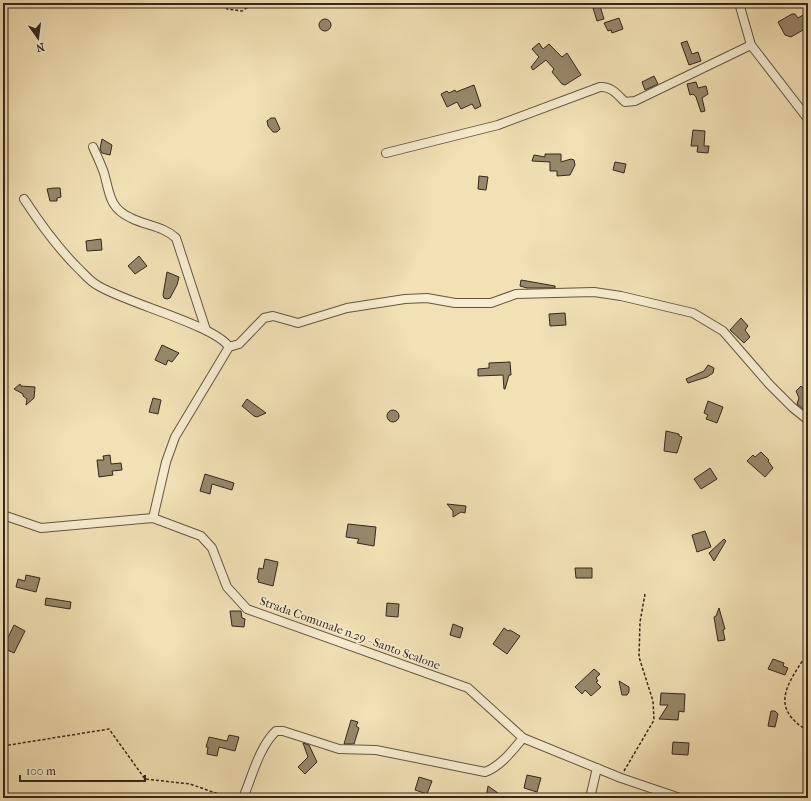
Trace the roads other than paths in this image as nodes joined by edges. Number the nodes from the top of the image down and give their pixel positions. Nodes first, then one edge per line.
1 (739, 3) edge
2 (751, 45) junction
3 (808, 118) edge
4 (94, 147) dead end
5 (386, 153) dead end
6 (24, 199) dead end
7 (206, 330) junction
8 (229, 347) junction
9 (808, 420) edge
10 (3, 515) edge
11 (153, 518) junction
12 (524, 738) junction
13 (597, 768) junction
14 (243, 798) edge
15 (590, 798) edge
16 (680, 798) edge

1 - 2 street
2 - 3 street
2 - 5 street
4 - 7 street
6 - 7 street
7 - 8 street
8 - 9 street
8 - 11 street
10 - 11 street, Strada Comunale n.29 - Santo Scalone
11 - 12 street, Strada Comunale n.29 - Santo Scalone
12 - 13 street, Strada Comunale n.29 - Santo Scalone
12 - 14 street
13 - 15 street
13 - 16 street, Strada Comunale n.29 - Santo Scalone

